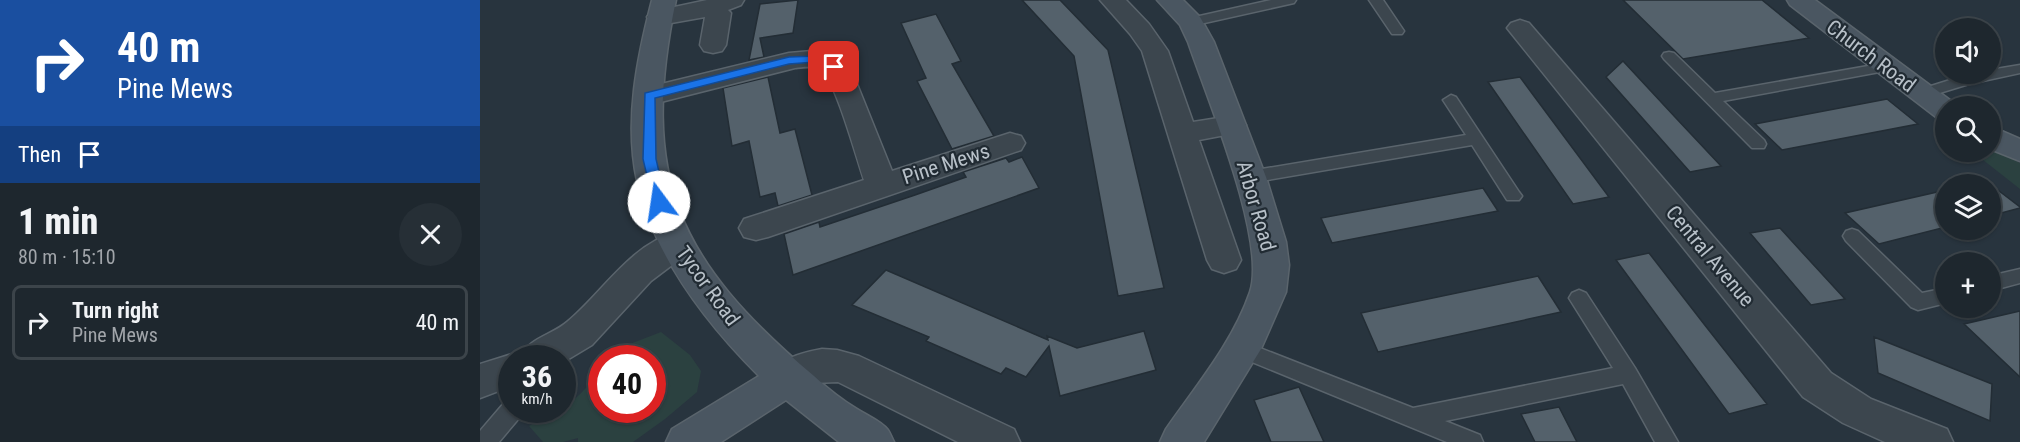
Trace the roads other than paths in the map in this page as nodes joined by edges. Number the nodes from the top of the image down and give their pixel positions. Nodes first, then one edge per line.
1 (732, 0) edge
2 (1112, 0) edge
3 (1289, 0) edge
4 (1376, 0) edge
5 (1799, 0) edge
6 (712, 4) edge
7 (662, 8) edge
8 (1180, 11) edge
9 (1520, 28) dead end
10 (1397, 32) dead end
11 (713, 45) dead end
12 (1669, 56) dead end
13 (1885, 67) junction
14 (2020, 69) edge
15 (1920, 94) junction
16 (649, 96) junction
17 (1712, 98) junction
18 (1451, 100) dead end
19 (1935, 104) edge
20 (1231, 125) junction
21 (1184, 133) junction
22 (1476, 139) junction
23 (2001, 142) edge
24 (1010, 143) dead end
25 (1758, 144) dead end
26 (2020, 151) edge
27 (1250, 177) junction
28 (881, 185) junction
29 (1513, 196) dead end
30 (756, 228) dead end
31 (1852, 236) dead end
32 (676, 244) junction
33 (1224, 260) dead end
34 (2020, 276) edge
35 (2001, 281) edge
36 (1579, 298) dead end
37 (1935, 298) edge
38 (562, 345) edge
39 (1242, 349) junction
40 (1629, 374) junction
41 (498, 375) edge
42 (786, 378) junction
43 (480, 381) edge
44 (1413, 418) junction
45 (501, 423) edge
46 (485, 442) edge
47 (687, 442) edge
48 (873, 442) edge
49 (999, 442) edge
50 (1181, 442) edge
51 (1472, 442) edge
52 (1666, 442) edge
53 (1932, 442) edge

1 - 6 street
2 - 21 street
3 - 8 lane
4 - 10 lane
5 - 13 street, Church Road
6 - 7 street
6 - 11 street
7 - 16 street, Tycor Road
8 - 20 street, Arbor Road
9 - 53 street, Central Avenue
12 - 17 lane
13 - 15 street, Church Road
13 - 17 lane
14 - 15 lane
15 - 19 street, Church Road
16 - 28 street, Pine Mews
16 - 32 street, Tycor Road
17 - 25 lane
18 - 22 lane
20 - 21 street
20 - 27 street, Arbor Road
21 - 33 street
22 - 27 lane
22 - 29 lane
23 - 26 street
24 - 28 street, Pine Mews
27 - 39 street, Arbor Road
28 - 30 street, Pine Mews
31 - 37 lane
32 - 38 street
32 - 42 street, Tycor Road
34 - 35 lane
36 - 40 lane
39 - 44 lane
39 - 50 street, Arbor Road
40 - 44 lane
40 - 52 lane
41 - 43 street
42 - 47 street
42 - 48 street, Tycor Road
42 - 49 street
44 - 51 lane
45 - 46 lane

